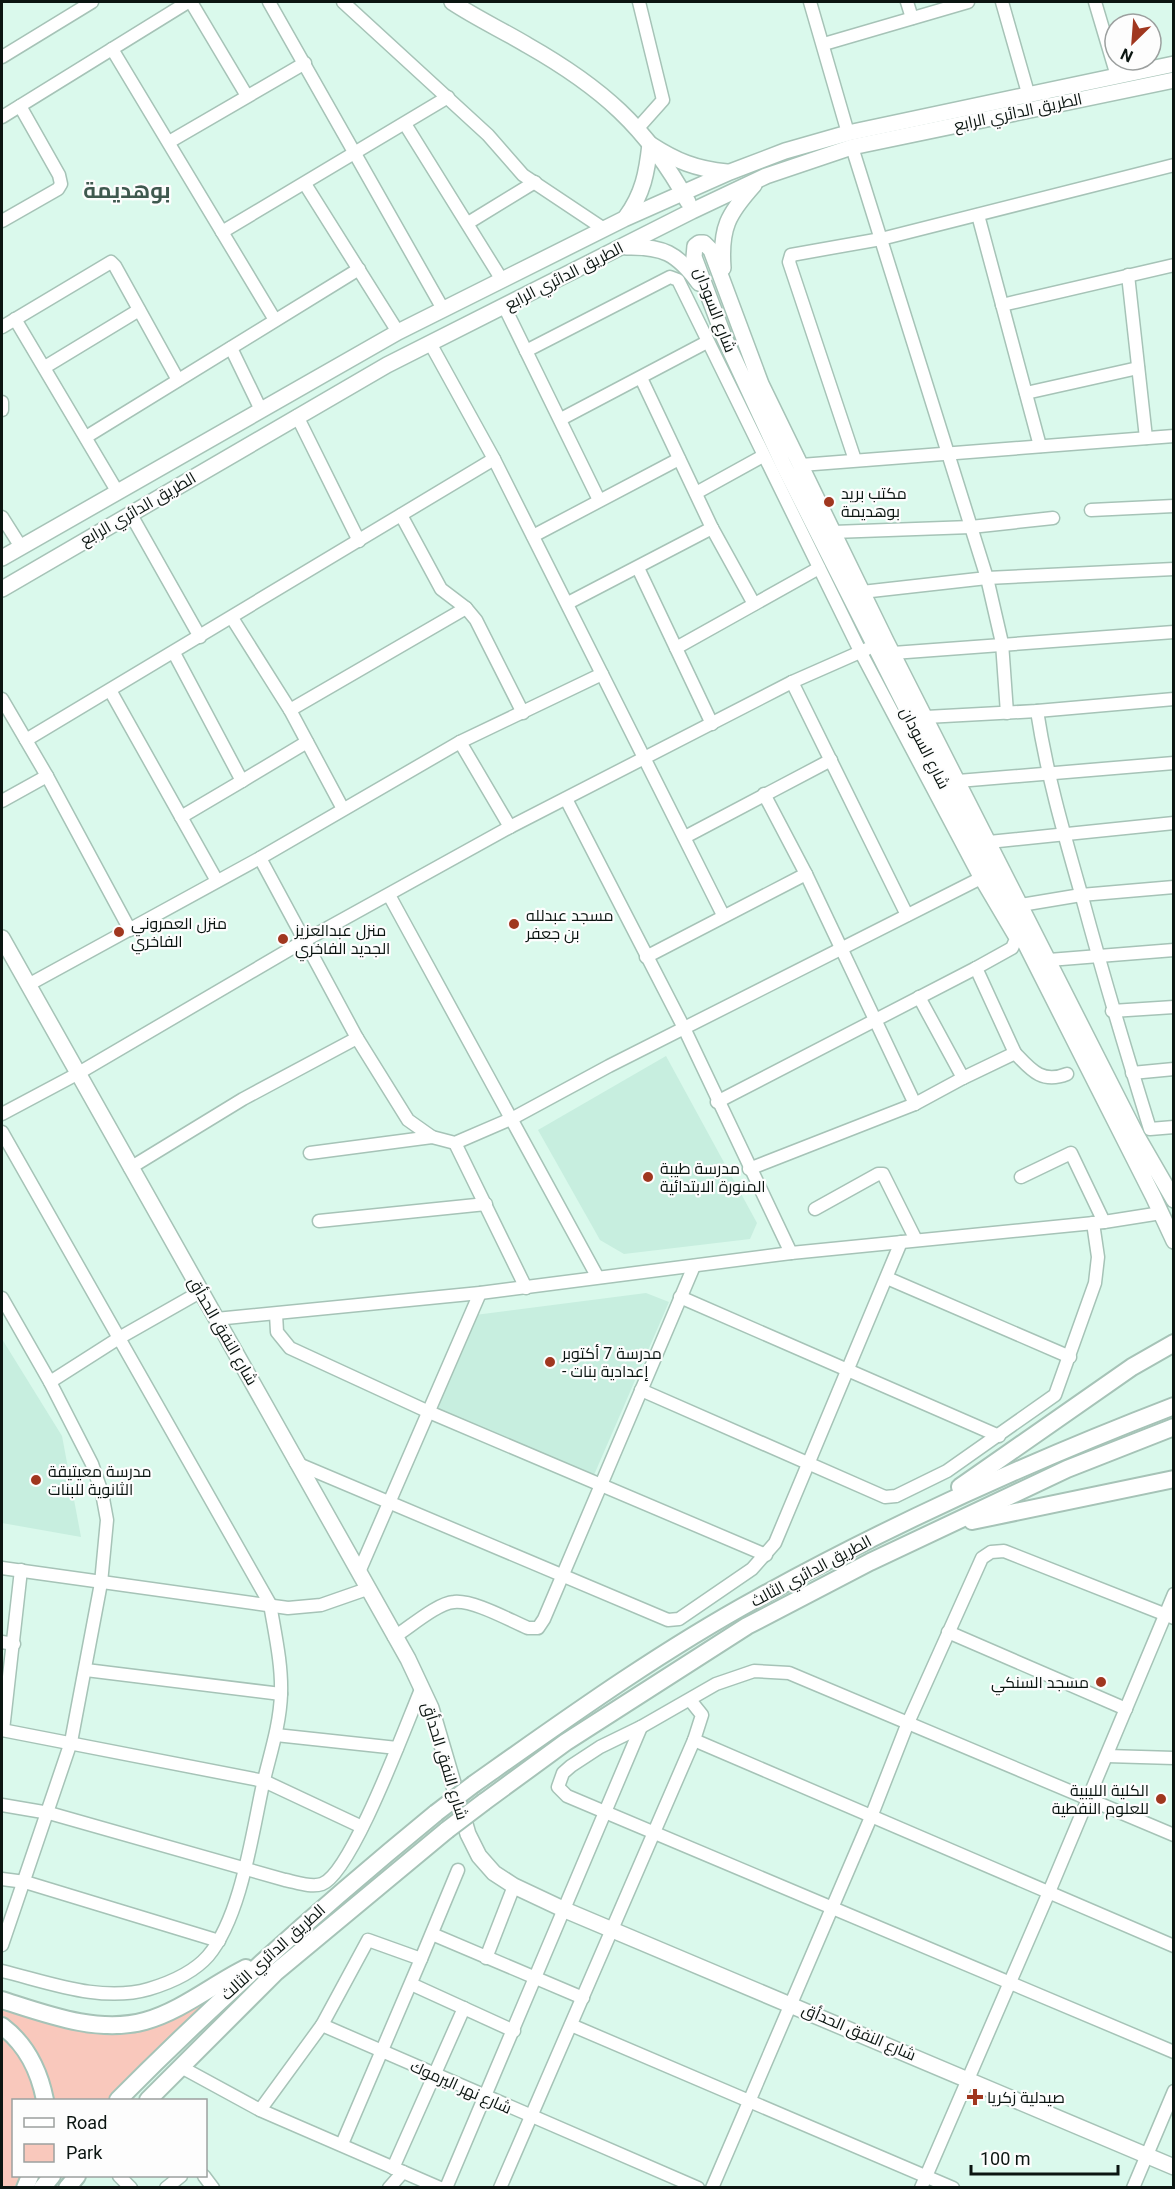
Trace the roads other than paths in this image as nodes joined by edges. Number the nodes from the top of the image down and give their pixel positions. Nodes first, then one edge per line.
1 (92, 2) edge
2 (189, 2) edge
3 (269, 2) edge
4 (343, 2) edge
5 (452, 2) edge
6 (639, 2) edge
7 (810, 2) edge
8 (907, 2) edge
9 (968, 2) edge
10 (1002, 2) edge
11 (1095, 2) edge
12 (912, 18) junction
13 (824, 44) junction
14 (112, 50) junction
15 (2, 57) edge
16 (304, 63) junction
17 (1173, 64) edge
18 (1117, 76) junction
19 (1173, 80) edge
20 (1028, 93) junction
21 (247, 96) junction
22 (448, 97) junction
23 (20, 106) junction
24 (2, 117) edge
25 (405, 124) junction
26 (638, 128) junction
27 (850, 140) junction
28 (169, 142) junction
29 (650, 144) junction
30 (357, 153) junction
31 (1173, 165) edge
32 (730, 172) junction
33 (759, 180) junction
34 (535, 182) junction
35 (305, 184) junction
36 (683, 193) junction
37 (692, 211) junction
38 (978, 215) junction
39 (624, 219) junction
40 (2, 221) edge
41 (468, 223) junction
42 (604, 229) junction
43 (222, 232) junction
44 (881, 238) junction
45 (623, 247) junction
46 (1173, 265) edge
47 (359, 268) junction
48 (1128, 275) junction
49 (502, 280) junction
50 (724, 288) junction
51 (708, 294) junction
52 (1002, 305) junction
53 (504, 306) junction
54 (443, 309) junction
55 (139, 310) junction
56 (15, 319) junction
57 (275, 320) junction
58 (2, 327) edge
59 (398, 332) junction
60 (707, 342) junction
61 (430, 343) junction
62 (231, 348) junction
63 (526, 351) junction
64 (45, 367) junction
65 (1138, 368) junction
66 (641, 378) junction
67 (178, 380) junction
68 (1026, 393) junction
69 (2, 402) edge
70 (2, 410) edge
71 (261, 410) junction
72 (297, 416) junction
73 (561, 419) junction
74 (1173, 436) edge
75 (86, 437) junction
76 (1146, 438) junction
77 (202, 443) junction
78 (1040, 446) junction
79 (949, 454) junction
80 (763, 456) junction
81 (494, 459) junction
82 (679, 459) junction
83 (855, 460) junction
84 (214, 464) junction
85 (801, 465) junction
86 (117, 491) junction
87 (696, 493) junction
88 (599, 500) junction
89 (1173, 506) edge
90 (1091, 510) dead end
91 (130, 513) junction
92 (401, 515) junction
93 (2, 517) edge
94 (1053, 518) dead end
95 (971, 527) junction
96 (712, 528) junction
97 (833, 532) junction
98 (533, 536) junction
99 (359, 541) junction
100 (21, 547) junction
101 (2, 558) edge
102 (819, 567) junction
103 (638, 568) junction
104 (1173, 569) edge
105 (987, 578) junction
106 (2, 589) edge
107 (862, 592) junction
108 (568, 603) junction
109 (754, 604) junction
110 (466, 608) junction
111 (232, 618) junction
112 (1173, 632) edge
113 (200, 637) junction
114 (1002, 644) junction
115 (676, 648) junction
116 (878, 648) junction
117 (174, 653) junction
118 (602, 674) junction
119 (792, 682) junction
120 (111, 692) junction
121 (2, 699) edge
122 (1173, 699) edge
123 (290, 710) junction
124 (1037, 711) junction
125 (523, 712) junction
126 (1006, 712) junction
127 (926, 717) junction
128 (712, 724) junction
129 (26, 741) junction
130 (307, 742) junction
131 (460, 742) junction
132 (645, 757) junction
133 (831, 760) junction
134 (1173, 763) edge
135 (1047, 774) junction
136 (47, 776) junction
137 (242, 781) junction
138 (958, 781) junction
139 (764, 794) junction
140 (566, 799) junction
141 (2, 801) edge
142 (343, 809) junction
143 (181, 817) junction
144 (1173, 823) edge
145 (510, 827) junction
146 (1062, 833) junction
147 (685, 837) junction
148 (989, 842) junction
149 (260, 858) junction
150 (806, 874) junction
151 (985, 876) junction
152 (217, 881) junction
153 (1173, 887) edge
154 (389, 895) junction
155 (1081, 895) junction
156 (1021, 905) junction
157 (723, 915) junction
158 (907, 915) junction
159 (130, 930) junction
160 (2, 939) edge
161 (304, 940) junction
162 (841, 947) junction
163 (1173, 950) edge
164 (1098, 956) junction
165 (646, 957) junction
166 (1048, 960) junction
167 (976, 968) junction
168 (28, 985) junction
169 (919, 998) junction
170 (1173, 1007) edge
171 (1112, 1011) junction
172 (874, 1021) junction
173 (684, 1028) junction
174 (357, 1038) junction
175 (1015, 1053) junction
176 (1090, 1059) junction
177 (1173, 1069) edge
178 (1132, 1073) junction
179 (77, 1074) junction
180 (1067, 1074) dead end
181 (963, 1078) junction
182 (717, 1102) junction
183 (915, 1104) junction
184 (2, 1114) edge
185 (513, 1118) junction
186 (1173, 1127) edge
187 (2, 1132) edge
188 (432, 1137) junction
189 (1131, 1139) junction
190 (455, 1143) junction
191 (309, 1153) dead end
192 (130, 1168) junction
193 (749, 1169) junction
194 (1021, 1177) dead end
195 (1173, 1200) edge
196 (486, 1204) junction
197 (815, 1209) dead end
198 (1161, 1213) junction
199 (319, 1221) dead end
200 (1099, 1223) junction
201 (916, 1240) junction
202 (1173, 1241) edge
203 (901, 1242) junction
204 (791, 1253) junction
205 (694, 1266) junction
206 (597, 1276) junction
207 (887, 1278) junction
208 (526, 1288) junction
209 (200, 1292) junction
210 (480, 1293) junction
211 (680, 1297) junction
212 (2, 1298) edge
213 (276, 1314) junction
214 (216, 1319) junction
215 (1173, 1329) edge
216 (119, 1338) junction
217 (1173, 1343) edge
218 (1070, 1357) junction
219 (1132, 1367) junction
220 (849, 1370) junction
221 (50, 1382) junction
222 (641, 1390) junction
223 (1173, 1406) edge
224 (429, 1412) junction
225 (1173, 1428) edge
226 (999, 1436) junction
227 (296, 1463) junction
228 (810, 1464) junction
229 (1173, 1479) edge
230 (600, 1483) junction
231 (391, 1502) junction
232 (940, 1504) junction
233 (948, 1527) junction
234 (766, 1555) junction
235 (2, 1568) edge
236 (21, 1570) junction
237 (359, 1572) junction
238 (561, 1576) junction
239 (101, 1583) junction
240 (367, 1589) junction
241 (1173, 1594) edge
242 (270, 1604) junction
243 (1170, 1617) edge
244 (948, 1632) junction
245 (394, 1637) junction
246 (8, 1643) edge
247 (86, 1670) junction
248 (422, 1687) junction
249 (281, 1694) junction
250 (690, 1700) junction
251 (1126, 1709) junction
252 (907, 1725) junction
253 (641, 1727) junction
254 (2, 1730) edge
255 (276, 1735) junction
256 (694, 1740) junction
257 (71, 1742) junction
258 (397, 1748) junction
259 (1107, 1756) junction
260 (1173, 1758) edge
261 (264, 1781) junction
262 (1087, 1800) junction
263 (2, 1805) edge
264 (607, 1811) junction
265 (48, 1813) junction
266 (871, 1817) junction
267 (362, 1827) junction
268 (655, 1832) junction
269 (1173, 1835) edge
270 (244, 1867) junction
271 (458, 1870) dead end
272 (2, 1879) edge
273 (25, 1882) junction
274 (514, 1886) junction
275 (1049, 1892) junction
276 (833, 1906) junction
277 (565, 1910) junction
278 (613, 1930) junction
279 (432, 1934) junction
280 (219, 1941) junction
281 (2, 1946) edge
282 (1173, 1946) edge
283 (265, 1958) junction
284 (486, 1958) junction
285 (421, 1959) junction
286 (2, 1971) edge
287 (536, 1980) junction
288 (1010, 1982) junction
289 (411, 1984) junction
290 (583, 1998) junction
291 (2, 2000) edge
292 (792, 2004) junction
293 (464, 2008) junction
294 (322, 2025) junction
295 (571, 2025) junction
296 (2, 2026) edge
297 (514, 2031) junction
298 (382, 2052) junction
299 (1173, 2052) edge
300 (181, 2067) junction
301 (435, 2075) junction
302 (969, 2080) junction
303 (1173, 2091) edge
304 (485, 2097) junction
305 (45, 2099) edge
306 (119, 2099) edge
307 (148, 2099) edge
308 (750, 2101) junction
309 (261, 2110) junction
310 (531, 2118) junction
311 (342, 2144) junction
312 (1147, 2156) junction
313 (1173, 2167) edge
314 (398, 2170) junction
315 (178, 2177) edge
316 (923, 2182) edge
317 (166, 2187) edge
318 (389, 2187) edge
319 (440, 2187) edge
320 (446, 2187) edge
321 (500, 2187) edge
322 (698, 2187) edge
323 (712, 2187) edge
324 (953, 2187) edge
325 (1133, 2187) edge

1 - 15 street
2 - 14 street
2 - 21 street
3 - 16 street
4 - 22 street
5 - 26 main road
6 - 26 street
7 - 13 street
8 - 12 street
9 - 12 street
10 - 20 street
11 - 18 street
12 - 13 street
13 - 27 street
14 - 23 street
14 - 28 street
16 - 21 street
16 - 30 street
17 - 18 main road, الطريق الدائري الرابع
18 - 20 main road, الطريق الدائري الرابع
19 - 27 main road, الطريق الدائري الرابع
20 - 27 main road, الطريق الدائري الرابع
21 - 28 street
22 - 25 street
22 - 34 street
23 - 24 street
23 - 40 street
25 - 30 street
25 - 41 street
26 - 29 main road
27 - 32 main road, الطريق الدائري الرابع
27 - 33 main road, الطريق الدائري الرابع
27 - 44 street
28 - 43 street
29 - 32 main road
29 - 36 main road
29 - 39 main road
30 - 35 street
30 - 54 street
31 - 38 street
32 - 36 main road, الطريق الدائري الرابع
33 - 37 main road, الطريق الدائري الرابع
33 - 50 main road
34 - 41 street
34 - 42 street
35 - 43 street
35 - 47 street
36 - 37 main road
36 - 39 main road, الطريق الدائري الرابع
37 - 45 main road, الطريق الدائري الرابع
38 - 44 street
38 - 52 street
39 - 42 main road, الطريق الدائري الرابع
41 - 49 street
42 - 49 main road, الطريق الدائري الرابع
43 - 57 street
44 - 79 street
44 - 83 street
45 - 51 main road
45 - 53 main road, الطريق الدائري الرابع
46 - 48 street
47 - 57 street
47 - 59 street
48 - 52 street
48 - 65 street
49 - 54 main road, الطريق الدائري الرابع
50 - 51 main road, شارع السودان
50 - 85 main road, شارع السودان
51 - 116 main road, شارع السودان
52 - 68 street
53 - 61 main road, الطريق الدائري الرابع
53 - 63 street
54 - 59 main road, الطريق الدائري الرابع
55 - 56 street
55 - 64 street
55 - 67 street
56 - 58 street
56 - 64 street
57 - 62 street
59 - 71 main road, الطريق الدائري الرابع
60 - 63 street
60 - 66 street
60 - 80 street
61 - 72 main road, الطريق الدائري الرابع
61 - 81 street
62 - 67 street
62 - 71 street
63 - 73 street
64 - 75 street
65 - 68 street
65 - 76 street
66 - 73 street
66 - 82 street
67 - 75 street
68 - 78 street
69 - 70 street
71 - 77 main road, الطريق الدائري الرابع
72 - 84 main road, الطريق الدائري الرابع
72 - 99 street
73 - 88 street
74 - 76 street
75 - 86 street
76 - 78 street
77 - 84 main road
77 - 86 main road, الطريق الدائري الرابع
78 - 79 street
79 - 83 street
79 - 95 street
80 - 87 street
80 - 102 street
81 - 92 street
81 - 98 street
82 - 87 street
82 - 88 street
83 - 85 street
84 - 91 main road, الطريق الدائري الرابع
85 - 97 main road, شارع السودان
86 - 100 main road, الطريق الدائري الرابع
87 - 96 street
88 - 98 street
89 - 90 street
91 - 106 main road, الطريق الدائري الرابع
91 - 113 street
92 - 99 street
92 - 110 street
93 - 100 street
94 - 95 street
95 - 97 street
95 - 105 street
96 - 103 street
96 - 109 street
97 - 107 main road, شارع السودان
98 - 108 street
99 - 111 street
100 - 101 main road, الطريق الدائري الرابع
102 - 109 street
102 - 116 street
103 - 108 street
103 - 115 street
104 - 105 street
105 - 107 street
105 - 114 street
107 - 116 main road, شارع السودان
108 - 118 street
109 - 115 street
110 - 123 street
110 - 125 street
111 - 113 street
111 - 123 street
112 - 114 street
113 - 117 street
114 - 116 street
114 - 126 street
115 - 128 street
116 - 119 street
116 - 127 main road, شارع السودان
116 - 151 main road, شارع السودان
117 - 120 street
117 - 137 street
118 - 125 street
118 - 132 street
119 - 128 street
119 - 133 street
120 - 129 street
120 - 143 street
121 - 129 street
122 - 124 street
123 - 130 street
124 - 126 street
124 - 135 street
125 - 131 street
126 - 127 street
127 - 138 main road, شارع السودان
128 - 132 street
129 - 136 street
130 - 137 street
130 - 142 street
131 - 142 street
131 - 145 street
132 - 140 street
132 - 147 street
133 - 139 street
133 - 158 street
134 - 135 street
135 - 138 street
135 - 146 street
136 - 141 street
136 - 159 street
137 - 143 street
138 - 148 main road, شارع السودان
139 - 147 street
139 - 150 street
140 - 145 street
140 - 165 street
142 - 149 street
143 - 152 street
144 - 146 street
145 - 154 street
146 - 148 street
146 - 155 street
147 - 157 street
148 - 156 main road, شارع السودان
149 - 152 street
149 - 161 street
150 - 157 street
150 - 162 street
151 - 158 street
151 - 167 street
151 - 176 main road, شارع السودان
152 - 159 street
153 - 155 street
154 - 161 street
154 - 185 street
155 - 156 street
155 - 164 street
156 - 166 main road, شارع السودان
157 - 165 street
158 - 162 street
159 - 168 street
160 - 168 main road, شارع النفق الحدأق
161 - 174 street
161 - 179 street
162 - 172 street
162 - 173 street
163 - 164 street
164 - 166 street
164 - 171 street
165 - 173 street
166 - 176 main road, شارع السودان
167 - 169 street
167 - 175 street
168 - 179 main road, شارع النفق الحدأق
169 - 172 street
169 - 181 street
170 - 171 street
171 - 178 street
172 - 182 street
172 - 183 street
173 - 182 street
173 - 185 street
174 - 188 street
174 - 192 street
175 - 180 street
175 - 181 street
176 - 189 main road, شارع السودان
177 - 178 street
178 - 186 street
179 - 184 street
179 - 192 main road, شارع النفق الحدأق
181 - 183 street
182 - 193 street
183 - 193 street
185 - 190 street
185 - 206 street
187 - 216 street
188 - 190 street
188 - 191 street
189 - 195 main road
189 - 198 main road
190 - 196 street
192 - 209 main road, شارع النفق الحدأق
193 - 204 street
194 - 200 street
196 - 199 street
196 - 208 street
197 - 201 street
198 - 200 street
198 - 202 main road
200 - 201 street
200 - 218 street
201 - 203 street
203 - 204 street
203 - 207 street
204 - 205 street
205 - 206 street
205 - 211 street
206 - 208 street
207 - 218 street
207 - 220 street
208 - 210 street
209 - 214 main road, شارع النفق الحدأق
209 - 216 street
210 - 213 street
210 - 224 street
211 - 220 street
211 - 222 street
212 - 221 street
213 - 214 street
213 - 224 street
214 - 227 main road, شارع النفق الحدأق
215 - 219 highway
216 - 221 street
216 - 242 street
217 - 219 highway
218 - 226 street
219 - 232 highway
220 - 226 street
220 - 228 street
221 - 239 street
222 - 228 street
222 - 230 street
223 - 232 highway, الطريق الدائري الثالث
224 - 230 street
224 - 231 street
225 - 233 highway, الطريق الدائري الثالث
226 - 228 street
227 - 231 street
227 - 237 main road, شارع النفق الحدأق
228 - 234 street
229 - 233 highway
230 - 234 street
230 - 238 street
231 - 237 street
231 - 238 street
232 - 283 highway, الطريق الدائري الثالث, bridge
233 - 300 highway, الطريق الدائري الثالث, bridge
234 - 238 street
235 - 236 street
236 - 239 street
236 - 246 street
237 - 240 main road, شارع النفق الحدأق
238 - 245 street
239 - 242 street
239 - 247 street
240 - 242 street
240 - 245 main road, شارع النفق الحدأق
241 - 243 street
242 - 249 street
243 - 244 street
243 - 251 street
244 - 251 street
244 - 252 street
245 - 248 main road, شارع النفق الحدأق
246 - 254 street
247 - 249 street
247 - 257 street
248 - 258 street
248 - 274 main road, شارع النفق الحدأق
249 - 255 street
250 - 252 street
250 - 253 street
250 - 256 street
251 - 259 street
252 - 262 street
252 - 266 street
253 - 264 street
253 - 264 street
254 - 257 street
255 - 258 street
255 - 261 street
256 - 266 street
256 - 268 street
257 - 261 street
257 - 265 street
258 - 267 street
259 - 260 street
259 - 262 street
261 - 267 street
261 - 270 street
262 - 269 street
262 - 275 street
263 - 265 street
264 - 268 street
264 - 277 street
265 - 270 street
265 - 273 street
266 - 275 street
266 - 276 street
267 - 270 street
268 - 276 street
268 - 278 street
270 - 280 street
271 - 279 street
272 - 273 street
273 - 280 street
273 - 281 street
274 - 277 main road, شارع النفق الحدأق
274 - 284 street
275 - 282 street
275 - 288 street
276 - 288 street
276 - 292 street
277 - 278 main road, شارع النفق الحدأق
277 - 287 street
278 - 290 street
278 - 292 main road, شارع النفق الحدأق
279 - 284 street
279 - 285 street
280 - 286 street
283 - 291 highway
283 - 306 highway, الطريق الدائري الثالث
284 - 287 street
285 - 289 street
285 - 294 street
287 - 290 street
287 - 297 street
288 - 299 street
288 - 302 street
289 - 293 street
289 - 298 street
290 - 295 street
292 - 302 main road, شارع النفق الحدأق
292 - 308 street
293 - 297 street
293 - 301 street
294 - 298 street, شارع نهر اليرموك
294 - 309 street
295 - 308 street
295 - 310 street
296 - 305 highway
297 - 304 street
298 - 301 street, شارع نهر اليرموك
298 - 311 street
300 - 307 highway, الطريق الدائري الثالث
300 - 309 street
301 - 304 street, شارع نهر اليرموك
301 - 314 street
302 - 312 main road, شارع النفق الحدأق
302 - 316 street
303 - 312 street
304 - 310 street, شارع نهر اليرموك
304 - 320 street
308 - 316 street
308 - 323 street
309 - 311 street
310 - 321 street
310 - 322 street, شارع نهر اليرموك
311 - 314 street
312 - 313 main road, شارع النفق الحدأق
312 - 325 street
314 - 318 street
314 - 319 street
315 - 317 street
316 - 324 street

